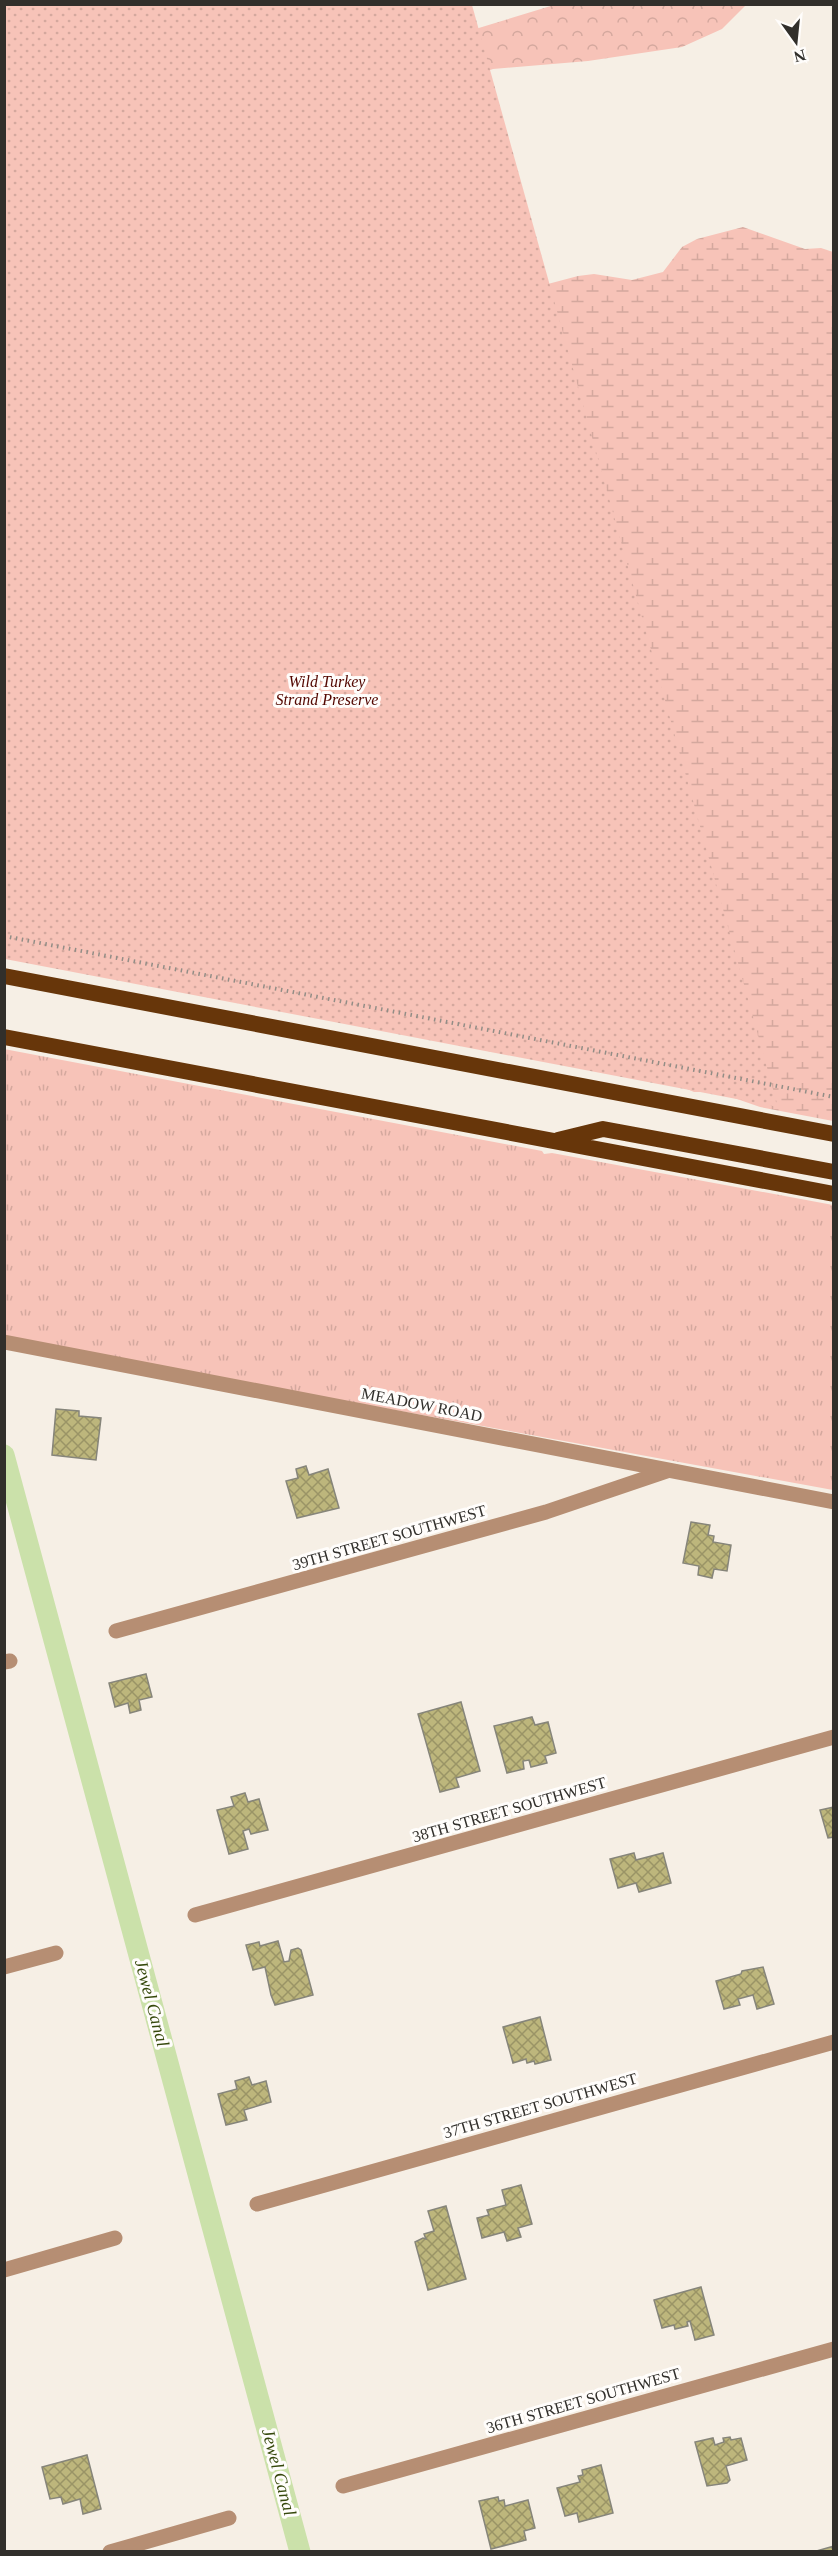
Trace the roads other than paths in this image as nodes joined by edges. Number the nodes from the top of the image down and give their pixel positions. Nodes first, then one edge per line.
1 (4, 976) edge
2 (4, 1037) edge
3 (834, 1134) edge
4 (551, 1141) junction
5 (834, 1172) edge
6 (834, 1194) edge
7 (4, 1342) edge
8 (670, 1470) junction
9 (834, 1502) edge
10 (116, 1631) dead end
11 (834, 1737) edge
12 (195, 1915) dead end
13 (56, 1953) dead end
14 (4, 1967) edge
15 (834, 2042) edge
16 (256, 2204) dead end
17 (115, 2238) dead end
18 (4, 2270) edge
19 (834, 2349) edge
20 (343, 2486) dead end
21 (229, 2518) dead end
22 (110, 2552) edge

1 - 3 highway
2 - 4 highway
4 - 5 highway
4 - 6 highway
7 - 8 street, MEADOW ROAD
8 - 9 street, MEADOW ROAD
8 - 10 street, 39TH STREET SOUTHWEST
11 - 12 street, 38TH STREET SOUTHWEST
13 - 14 street
15 - 16 street, 37TH STREET SOUTHWEST
17 - 18 street
19 - 20 street, 36TH STREET SOUTHWEST
21 - 22 street

